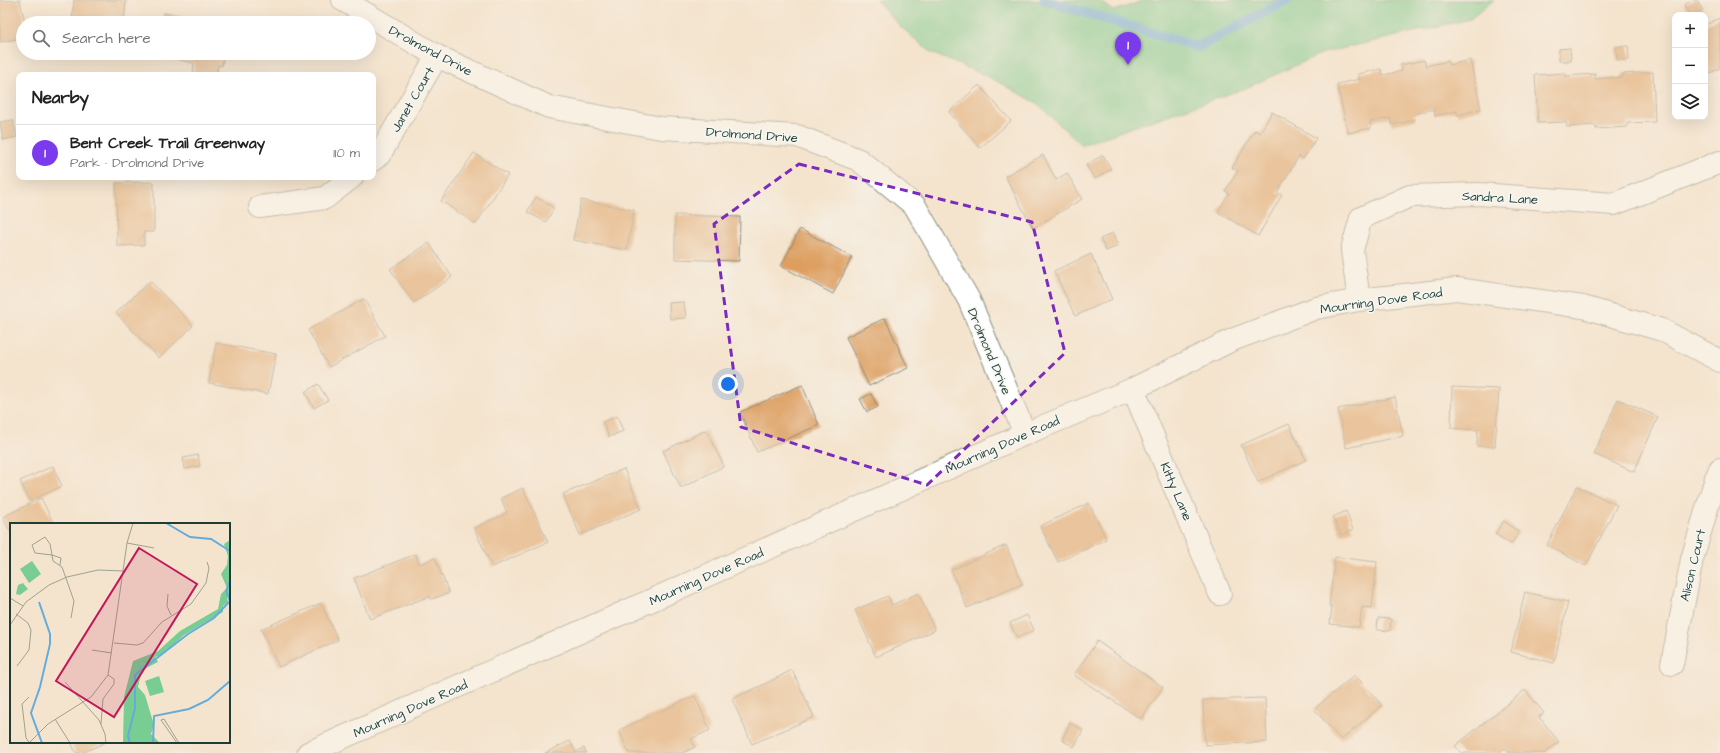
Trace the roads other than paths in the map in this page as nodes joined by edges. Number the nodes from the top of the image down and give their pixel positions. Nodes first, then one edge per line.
1 (343, 0) edge
2 (370, 16) edge
3 (376, 20) edge
4 (437, 56) junction
5 (376, 157) edge
6 (1720, 162) edge
7 (348, 180) edge
8 (260, 207) dead end
9 (1359, 300) junction
10 (1720, 361) edge
11 (1133, 389) junction
12 (1025, 434) junction
13 (1720, 469) edge
14 (1220, 594) dead end
15 (1672, 664) dead end
16 (308, 753) edge

1 - 2 street, Drolmond Drive
3 - 4 street, Drolmond Drive
4 - 5 street, Janet Court
4 - 12 street, Drolmond Drive
6 - 9 street, Sandra Lane
7 - 8 street
9 - 10 street, Mourning Dove Road
9 - 11 street, Mourning Dove Road
11 - 12 street, Mourning Dove Road
11 - 14 street, Kitty Lane
12 - 16 street, Mourning Dove Road
13 - 15 street, Alison Court

